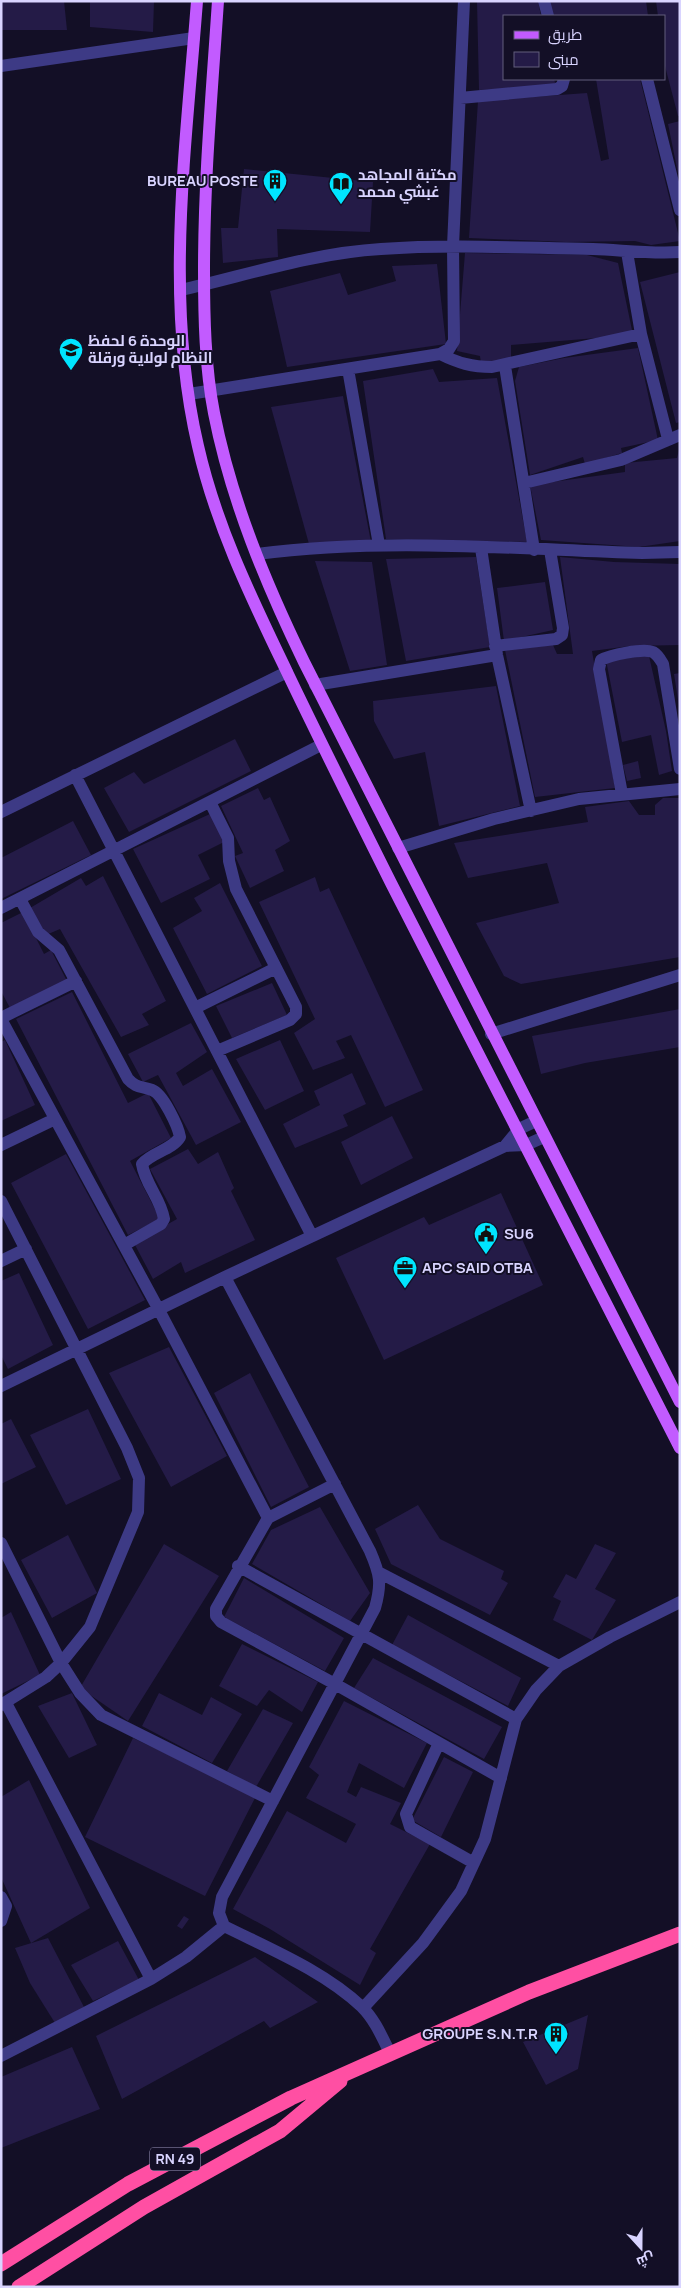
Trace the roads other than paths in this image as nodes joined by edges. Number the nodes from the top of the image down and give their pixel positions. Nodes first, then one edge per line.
1 (197, 1) edge
2 (218, 1) edge
3 (464, 1) edge
4 (544, 1) edge
5 (548, 15) edge
6 (194, 38) junction
7 (1, 66) edge
8 (564, 80) edge
9 (648, 80) edge
10 (460, 98) junction
11 (680, 210) edge
12 (454, 246) junction
13 (627, 252) junction
14 (680, 252) edge
15 (204, 285) junction
16 (181, 290) junction
17 (641, 334) junction
18 (440, 354) junction
19 (506, 366) junction
20 (348, 369) junction
21 (211, 391) junction
22 (189, 394) junction
23 (674, 437) edge
24 (524, 483) junction
25 (379, 545) junction
26 (481, 548) junction
27 (534, 550) junction
28 (550, 550) junction
29 (680, 552) edge
30 (257, 554) junction
31 (496, 650) junction
32 (287, 672) junction
33 (315, 685) junction
34 (321, 745) junction
35 (680, 768) edge
36 (75, 776) junction
37 (680, 789) edge
38 (622, 794) junction
39 (210, 802) junction
40 (531, 811) junction
41 (1, 812) edge
42 (398, 848) junction
43 (114, 851) junction
44 (20, 899) junction
45 (1, 908) edge
46 (276, 968) junction
47 (680, 975) edge
48 (76, 981) junction
49 (195, 1008) junction
50 (1, 1018) edge
51 (492, 1034) junction
52 (217, 1051) junction
53 (55, 1119) junction
54 (536, 1121) junction
55 (519, 1129) junction
56 (544, 1137) junction
57 (1, 1145) edge
58 (526, 1145) junction
59 (504, 1146) junction
60 (1, 1201) edge
61 (312, 1236) junction
62 (124, 1245) junction
63 (26, 1249) junction
64 (1, 1261) edge
65 (225, 1277) junction
66 (159, 1310) junction
67 (77, 1350) junction
68 (1, 1386) edge
69 (680, 1402) edge
70 (680, 1448) edge
71 (335, 1484) junction
72 (268, 1518) junction
73 (1, 1543) edge
74 (238, 1566) junction
75 (380, 1573) junction
76 (680, 1602) edge
77 (361, 1635) junction
78 (61, 1663) junction
79 (559, 1666) junction
80 (335, 1684) junction
81 (3, 1704) edge
82 (516, 1719) junction
83 (439, 1743) junction
84 (501, 1778) junction
85 (273, 1801) junction
86 (474, 1863) junction
87 (1, 1897) edge
88 (1, 1921) edge
89 (224, 1926) junction
90 (680, 1934) edge
91 (151, 1979) junction
92 (363, 2008) junction
93 (390, 2053) junction
94 (1, 2056) edge
95 (356, 2067) junction
96 (1, 2264) edge
97 (19, 2287) edge

1 - 6 main road
2 - 15 main road
3 - 10 street
4 - 5 street
6 - 7 street
6 - 16 main road
8 - 10 street
9 - 11 street
10 - 12 street
12 - 13 street
12 - 15 street
12 - 18 street
13 - 14 street
13 - 17 street
15 - 16 street
15 - 21 main road
16 - 22 main road
17 - 19 street
17 - 23 street
18 - 19 street
18 - 20 street
19 - 24 street
20 - 21 street
20 - 25 street
21 - 22 street
21 - 30 main road
22 - 32 main road
23 - 24 street
24 - 27 street
25 - 26 street
25 - 30 street
26 - 27 street
26 - 31 street
27 - 28 street
28 - 29 street
28 - 31 street
30 - 33 main road
31 - 33 street
31 - 40 street
32 - 34 main road
32 - 36 street
33 - 42 main road
34 - 39 street
34 - 55 main road
35 - 38 street
36 - 41 street
36 - 43 street
37 - 38 street
38 - 40 street
39 - 43 street
39 - 46 street
40 - 42 street
42 - 51 main road
43 - 44 street
43 - 49 street
44 - 45 street
44 - 48 street
46 - 49 street
46 - 52 street
47 - 51 street
48 - 50 street
48 - 62 street
49 - 52 street
50 - 53 street
51 - 54 main road
52 - 61 street
53 - 57 street
53 - 62 street
54 - 55 street
54 - 56 main road
55 - 58 main road
55 - 59 street
56 - 58 street
56 - 69 main road
58 - 59 street
58 - 70 main road
59 - 61 street
60 - 63 street
61 - 65 street
62 - 66 street
63 - 64 street
63 - 67 street
65 - 66 street
65 - 71 street
66 - 67 street
66 - 72 street
67 - 68 street
67 - 78 street
71 - 72 street
71 - 75 street
72 - 74 street
73 - 78 street
74 - 77 street
74 - 80 street
75 - 77 street
75 - 79 street
76 - 79 street
77 - 80 street
77 - 82 street
78 - 81 street
78 - 85 street
79 - 82 street
80 - 83 street
80 - 85 street
81 - 91 street
82 - 84 street
83 - 84 street
83 - 86 street
84 - 86 street
85 - 89 street
86 - 92 street
87 - 88 street
89 - 91 street
89 - 92 street
90 - 93 highway, RN 49
91 - 94 street
92 - 93 street
93 - 95 highway, RN 49
95 - 96 highway, RN 49
95 - 97 highway, RN 49

